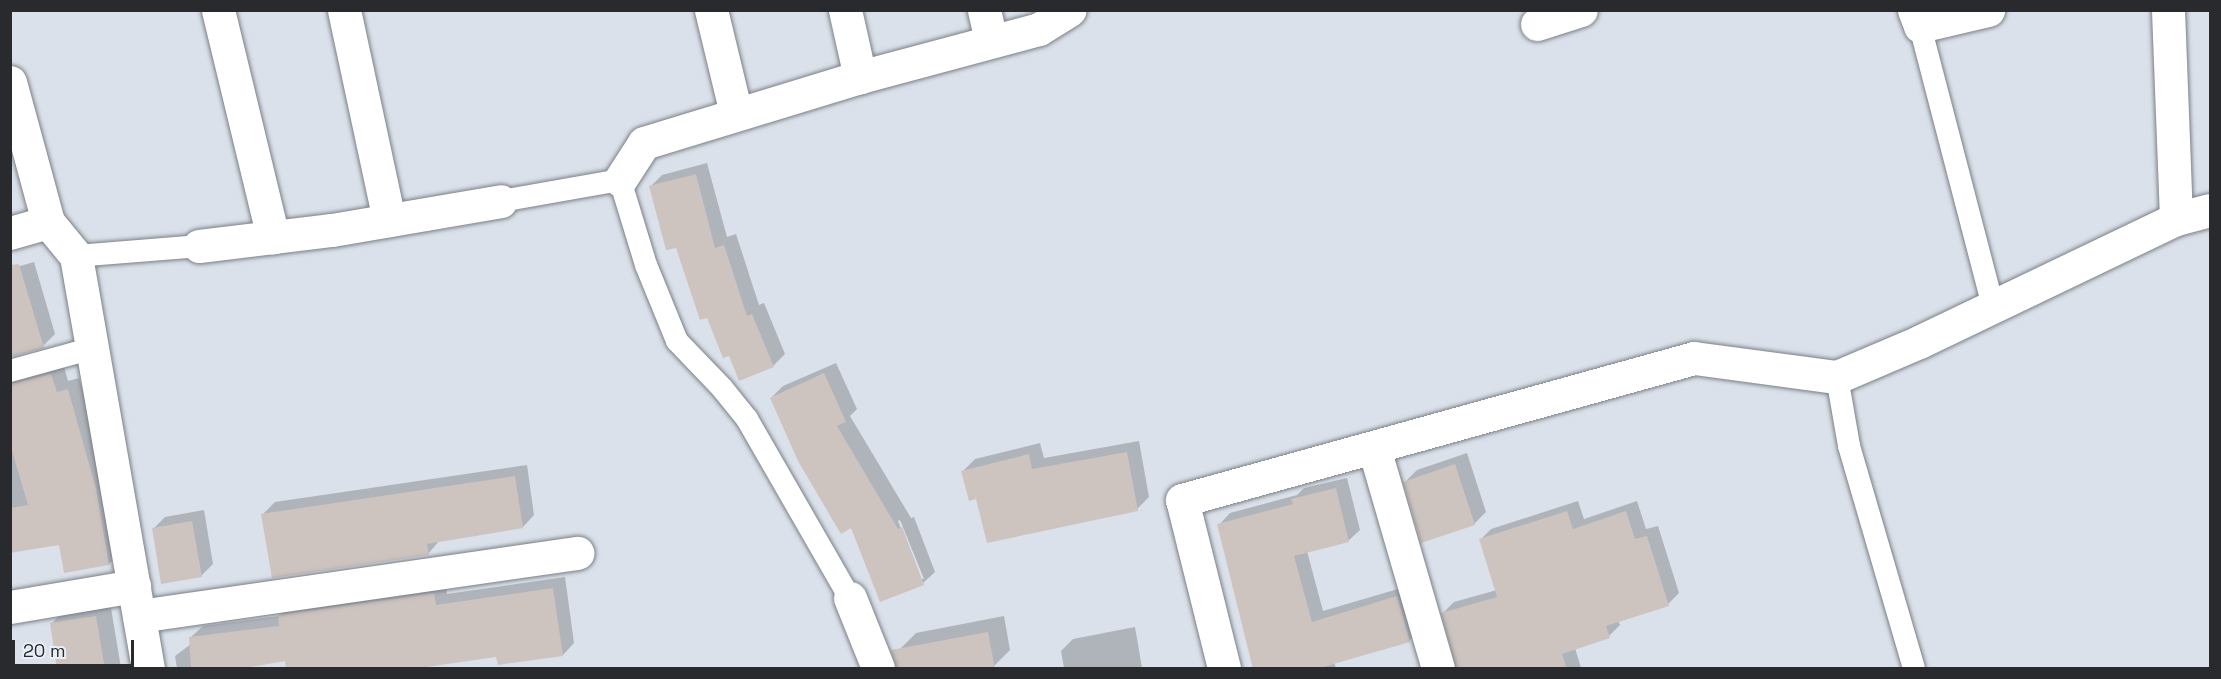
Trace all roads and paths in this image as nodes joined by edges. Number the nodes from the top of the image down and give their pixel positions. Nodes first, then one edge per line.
1 (218, 10) edge
2 (344, 10) edge
3 (711, 10) edge
4 (845, 10) edge
5 (1069, 10) edge
6 (1581, 10) edge
7 (1988, 10) edge
8 (2168, 10) edge
9 (1917, 18) edge
10 (1537, 24) dead end
11 (988, 25) edge
12 (860, 77) junction
13 (10, 82) edge
14 (736, 113) junction
15 (620, 180) junction
16 (501, 201) joint
17 (2211, 210) edge
18 (2176, 219) junction
19 (389, 220) junction
20 (48, 222) junction
21 (10, 233) edge
22 (273, 237) junction
23 (199, 246) joint
24 (76, 256) junction
25 (1993, 306) junction
26 (93, 348) junction
27 (10, 371) edge
28 (1837, 377) junction
29 (1374, 448) junction
30 (578, 553) dead end
31 (850, 598) joint
32 (136, 601) junction
33 (10, 607) edge
34 (148, 669) edge
35 (878, 669) edge
36 (1224, 669) edge
37 (1438, 669) edge
38 (1914, 669) edge

1 - 22 street
2 - 19 street
3 - 14 street
4 - 12 street
5 - 11 street
6 - 10 street
7 - 9 street
8 - 18 street
9 - 25 lane
11 - 12 street
12 - 14 street
13 - 20 street
14 - 15 street
15 - 16 lane
15 - 31 lane
16 - 19 street
17 - 18 street
18 - 25 street
19 - 22 street
20 - 21 street
20 - 24 street
22 - 23 street
23 - 24 lane
24 - 26 street
25 - 28 street
26 - 27 lane
26 - 32 street
28 - 29 street
28 - 38 lane
29 - 36 street
29 - 37 street
30 - 32 street
31 - 35 street
32 - 33 street
32 - 34 street

